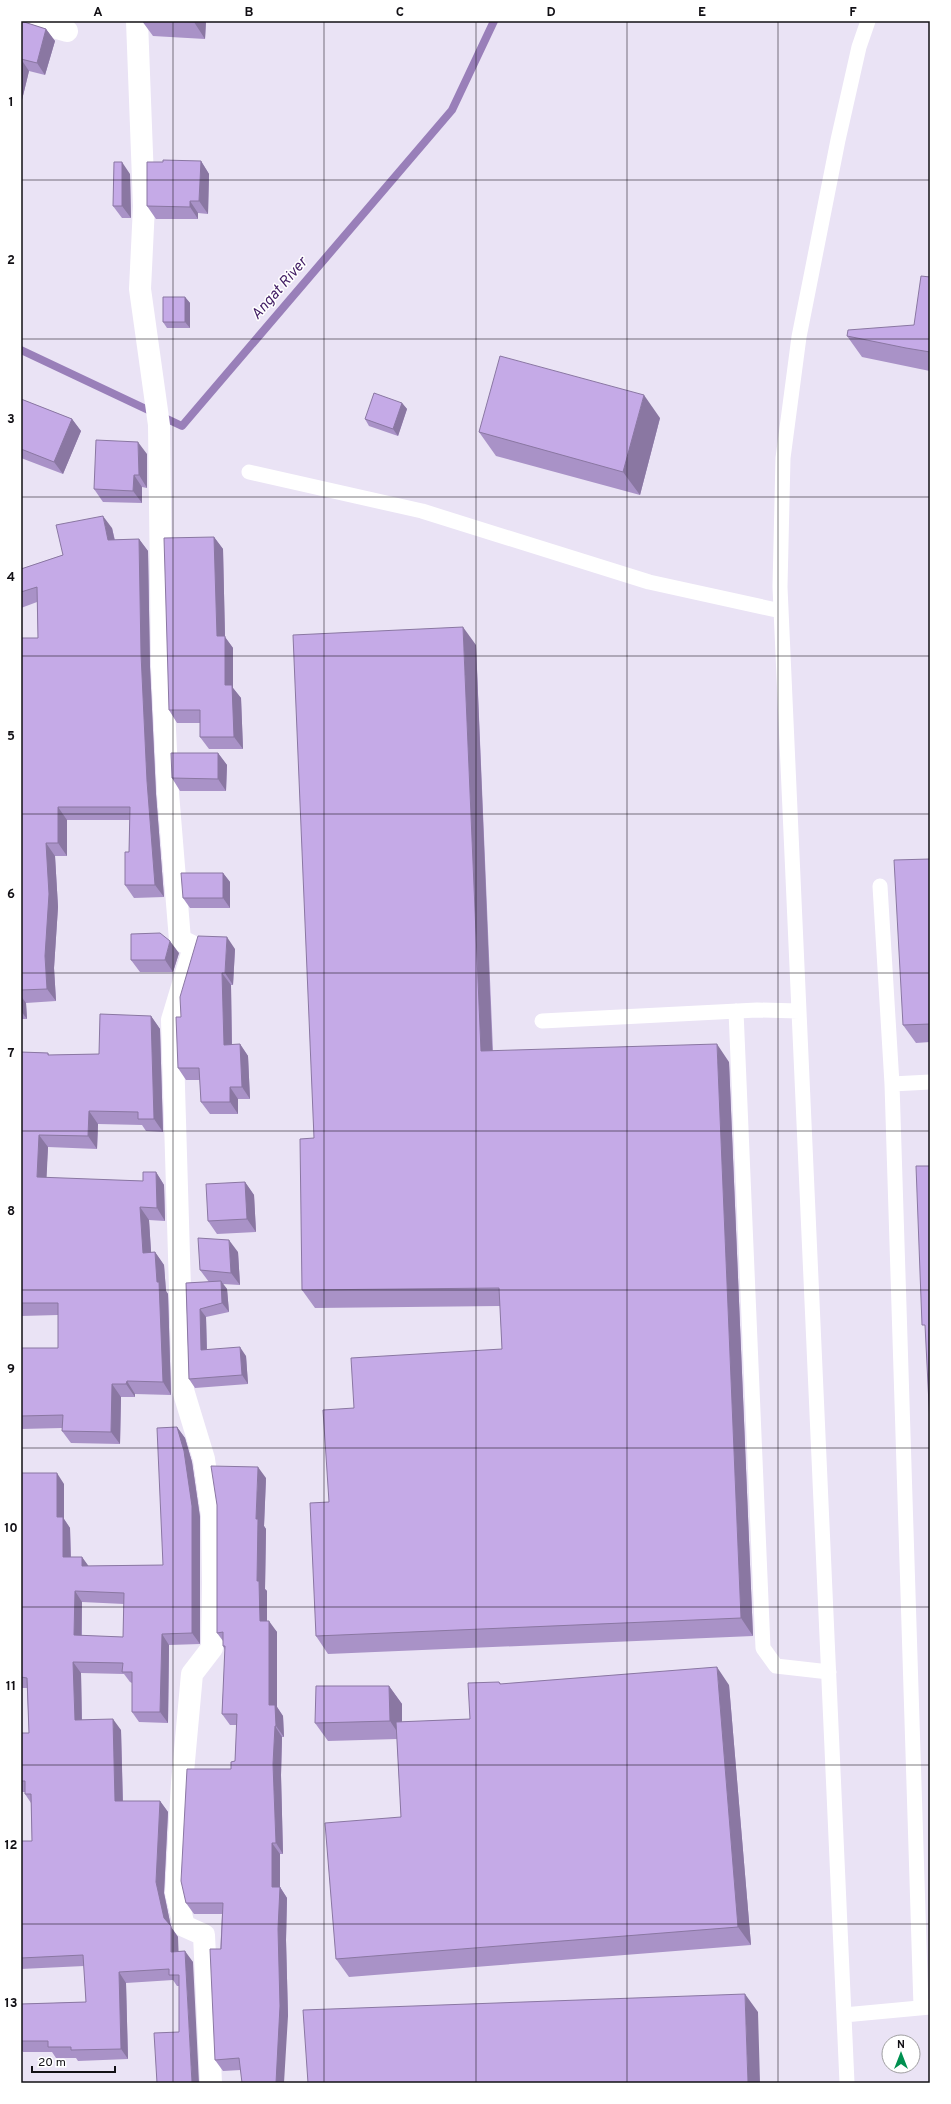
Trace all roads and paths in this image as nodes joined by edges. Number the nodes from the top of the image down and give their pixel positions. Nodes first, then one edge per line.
1 (33, 21) edge
2 (136, 21) edge
3 (868, 21) edge
4 (67, 31) dead end
5 (249, 472) dead end
6 (781, 611) junction
7 (880, 886) dead end
8 (736, 1011) junction
9 (799, 1011) junction
10 (542, 1020) dead end
11 (930, 1082) edge
12 (892, 1084) junction
13 (829, 1672) junction
14 (925, 2007) edge
15 (844, 2015) junction
16 (211, 2083) edge
17 (847, 2083) edge

1 - 4 street
2 - 16 street
3 - 6 lane
5 - 6 lane
6 - 9 lane
7 - 12 lane
8 - 9 lane
8 - 10 lane
8 - 13 lane
9 - 13 lane
11 - 12 lane
12 - 14 lane
13 - 15 lane
14 - 15 lane
15 - 17 lane

